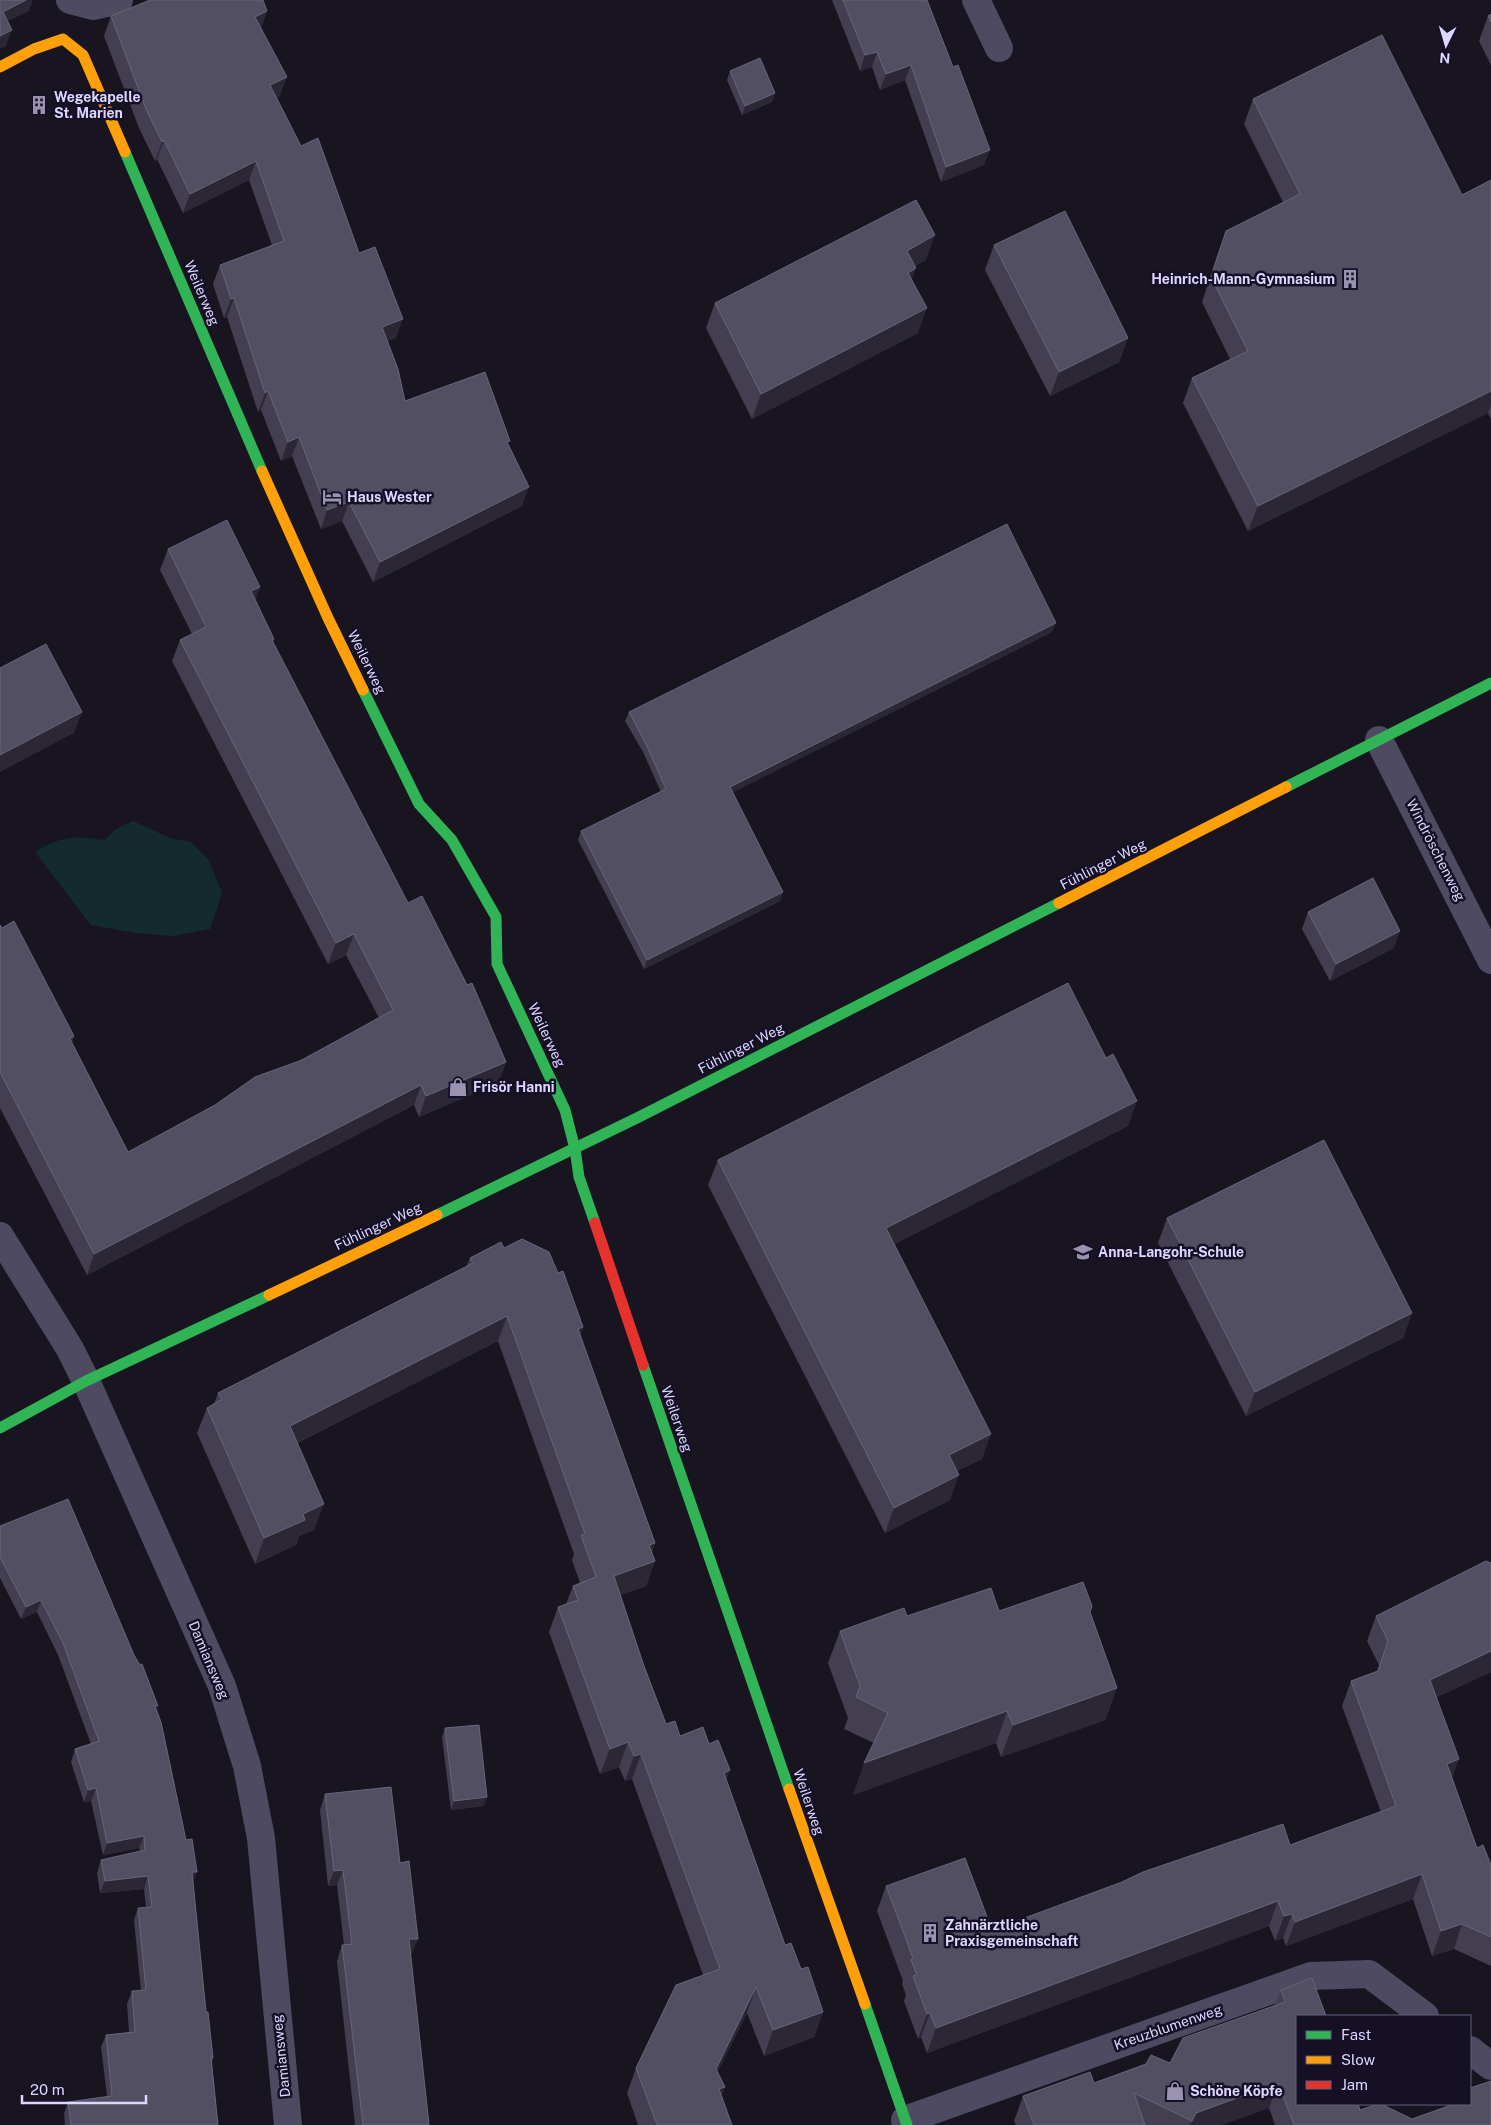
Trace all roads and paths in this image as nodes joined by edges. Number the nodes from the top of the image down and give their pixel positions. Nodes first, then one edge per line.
1 (70, 0) edge
2 (976, 0) edge
3 (116, 1) edge
4 (999, 48) dead end
5 (0, 68) edge
6 (1491, 683) edge
7 (1379, 740) junction
8 (1491, 960) edge
9 (574, 1148) junction
10 (0, 1236) edge
11 (86, 1381) junction
12 (0, 1428) edge
13 (1423, 2015) edge
14 (1471, 2051) edge
15 (1491, 2066) edge
16 (906, 2122) edge
17 (288, 2125) edge

1 - 3 street
2 - 4 street
5 - 9 street, Weilerweg
6 - 7 street, Fühlinger Weg
7 - 8 street, Windröschenweg
7 - 9 street, Fühlinger Weg
9 - 11 street, Fühlinger Weg
9 - 16 street, Weilerweg
10 - 11 street, Damiansweg
11 - 12 street, Fühlinger Weg
11 - 17 street, Damiansweg
13 - 16 street, Kreuzblumenweg
14 - 15 street

